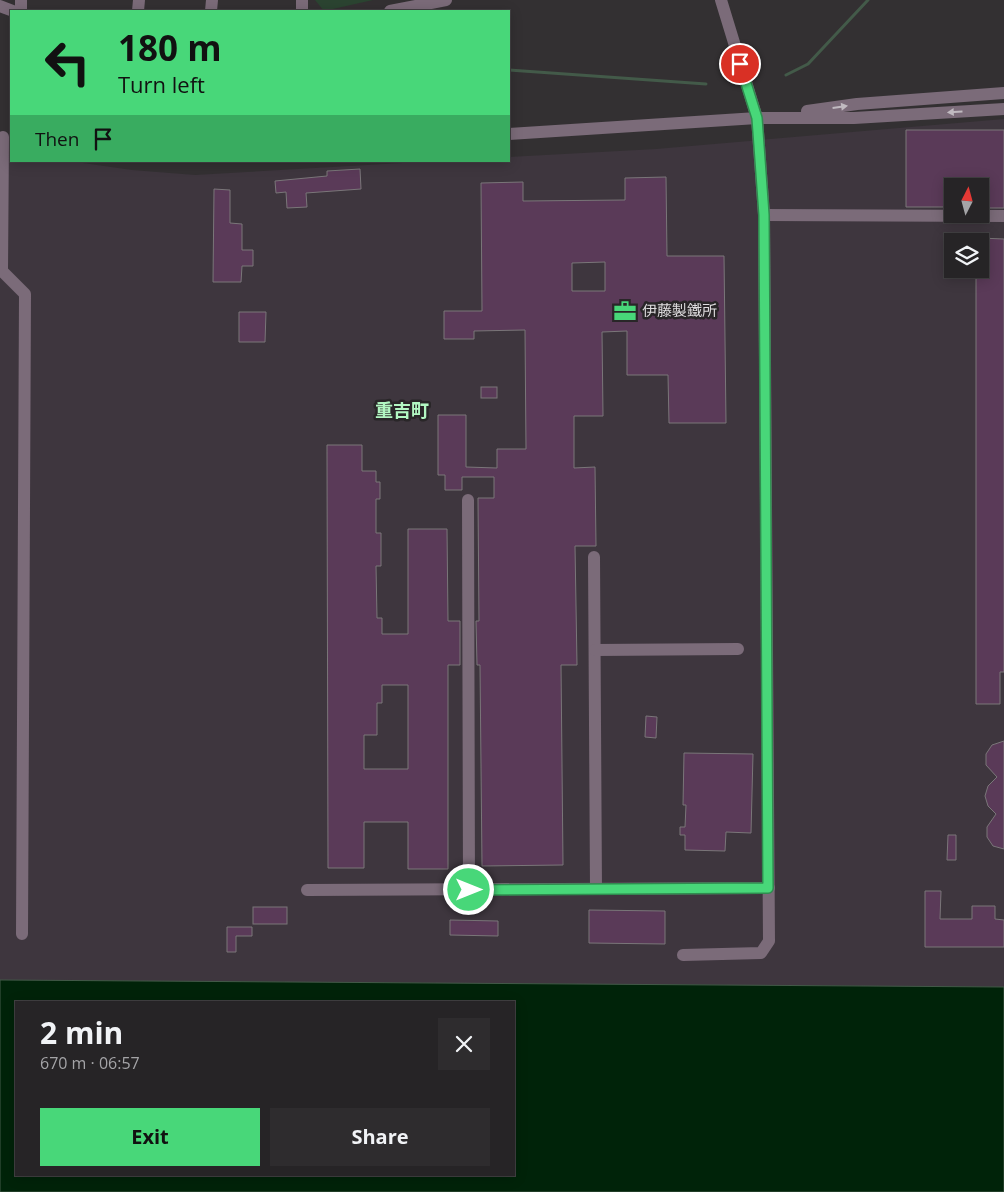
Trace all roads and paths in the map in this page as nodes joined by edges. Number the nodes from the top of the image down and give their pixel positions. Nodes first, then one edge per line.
1 (446, 0) edge
2 (721, 0) edge
3 (395, 10) edge
4 (1004, 93) edge
5 (1004, 109) edge
6 (757, 118) junction
7 (510, 134) edge
8 (5, 137) edge
9 (764, 215) junction
10 (1004, 216) edge
11 (468, 500) dead end
12 (594, 557) dead end
13 (738, 649) dead end
14 (594, 650) junction
15 (768, 888) junction
16 (596, 889) junction
17 (306, 890) dead end
18 (469, 890) junction
19 (22, 934) dead end
20 (683, 955) dead end

1 - 3 street
2 - 6 street
6 -> 4 street
5 -> 6 street
6 - 7 street
6 - 9 street
8 - 19 street
9 - 10 street
9 - 15 street
11 - 18 street
12 - 14 street
13 - 14 street
14 - 16 street
15 - 16 street
15 - 20 street
16 - 18 street
17 - 18 street

